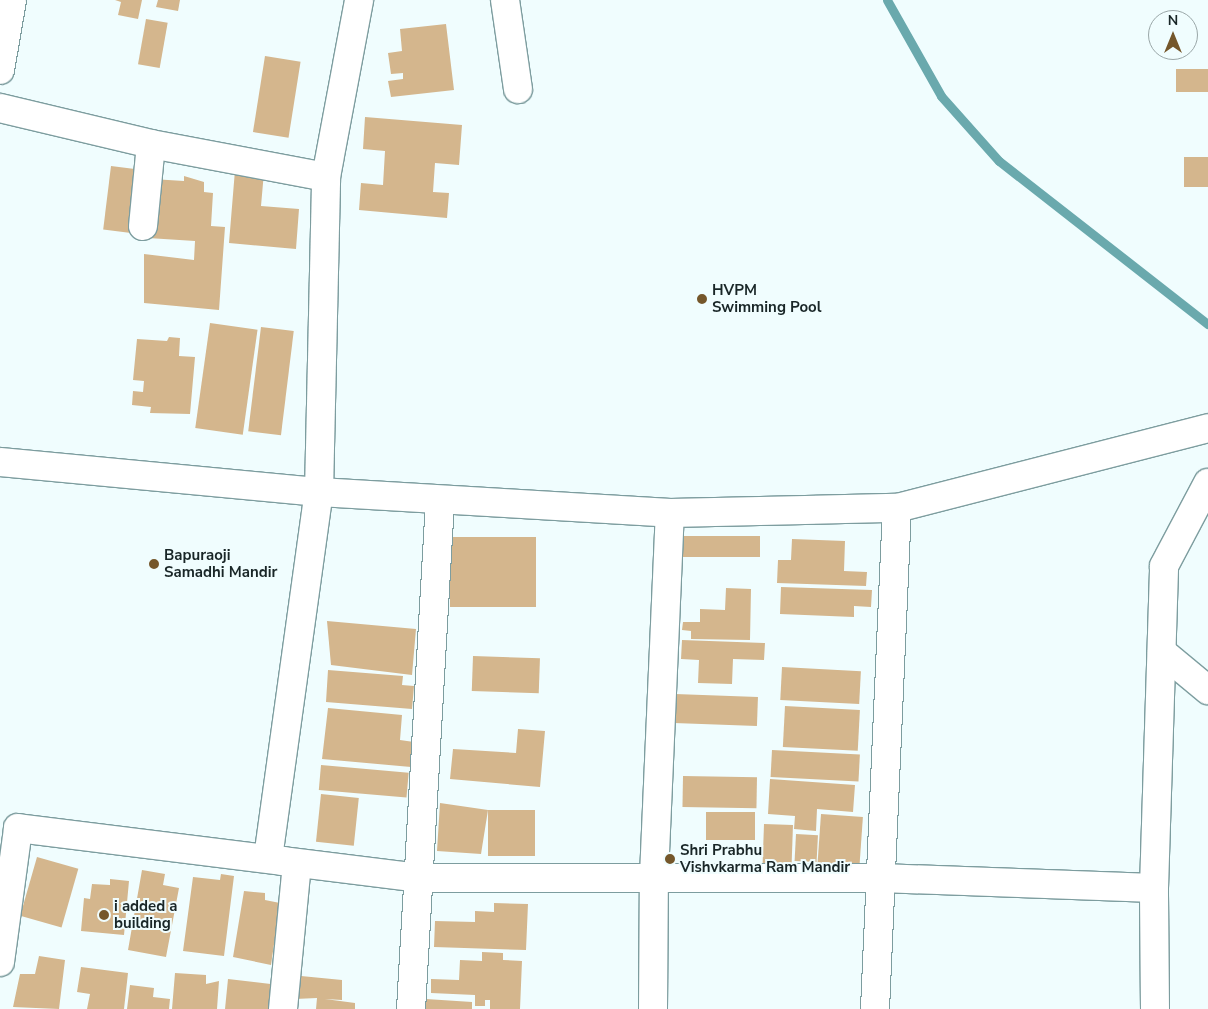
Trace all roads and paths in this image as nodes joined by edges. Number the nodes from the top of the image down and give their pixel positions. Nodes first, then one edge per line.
1 (12, 0) edge
2 (359, 0) edge
3 (504, 0) edge
4 (0, 70) edge
5 (518, 89) dead end
6 (0, 108) edge
7 (151, 144) junction
8 (326, 177) junction
9 (143, 226) dead end
10 (1208, 428) edge
11 (0, 462) edge
12 (1208, 483) edge
13 (318, 492) junction
14 (440, 500) junction
15 (897, 508) junction
16 (670, 513) junction
17 (1162, 652) junction
18 (1208, 690) edge
19 (297, 864) junction
20 (654, 876) junction
21 (421, 878) junction
22 (881, 878) junction
23 (1154, 888) junction
24 (0, 962) edge
25 (283, 1009) edge
26 (411, 1009) edge
27 (653, 1009) edge
28 (875, 1009) edge
29 (1156, 1009) edge

1 - 4 street
2 - 8 street
3 - 5 street
6 - 7 street
7 - 8 street
7 - 9 street
8 - 13 street
10 - 15 street
11 - 13 street
12 - 17 street
13 - 14 street
13 - 19 street
14 - 16 street
14 - 21 street
15 - 16 street
15 - 22 street
16 - 20 street
17 - 18 street
17 - 23 street
19 - 21 street
19 - 24 street
19 - 25 street
20 - 21 street
20 - 22 street
20 - 27 street
21 - 26 street
22 - 23 street
22 - 28 street
23 - 29 street

